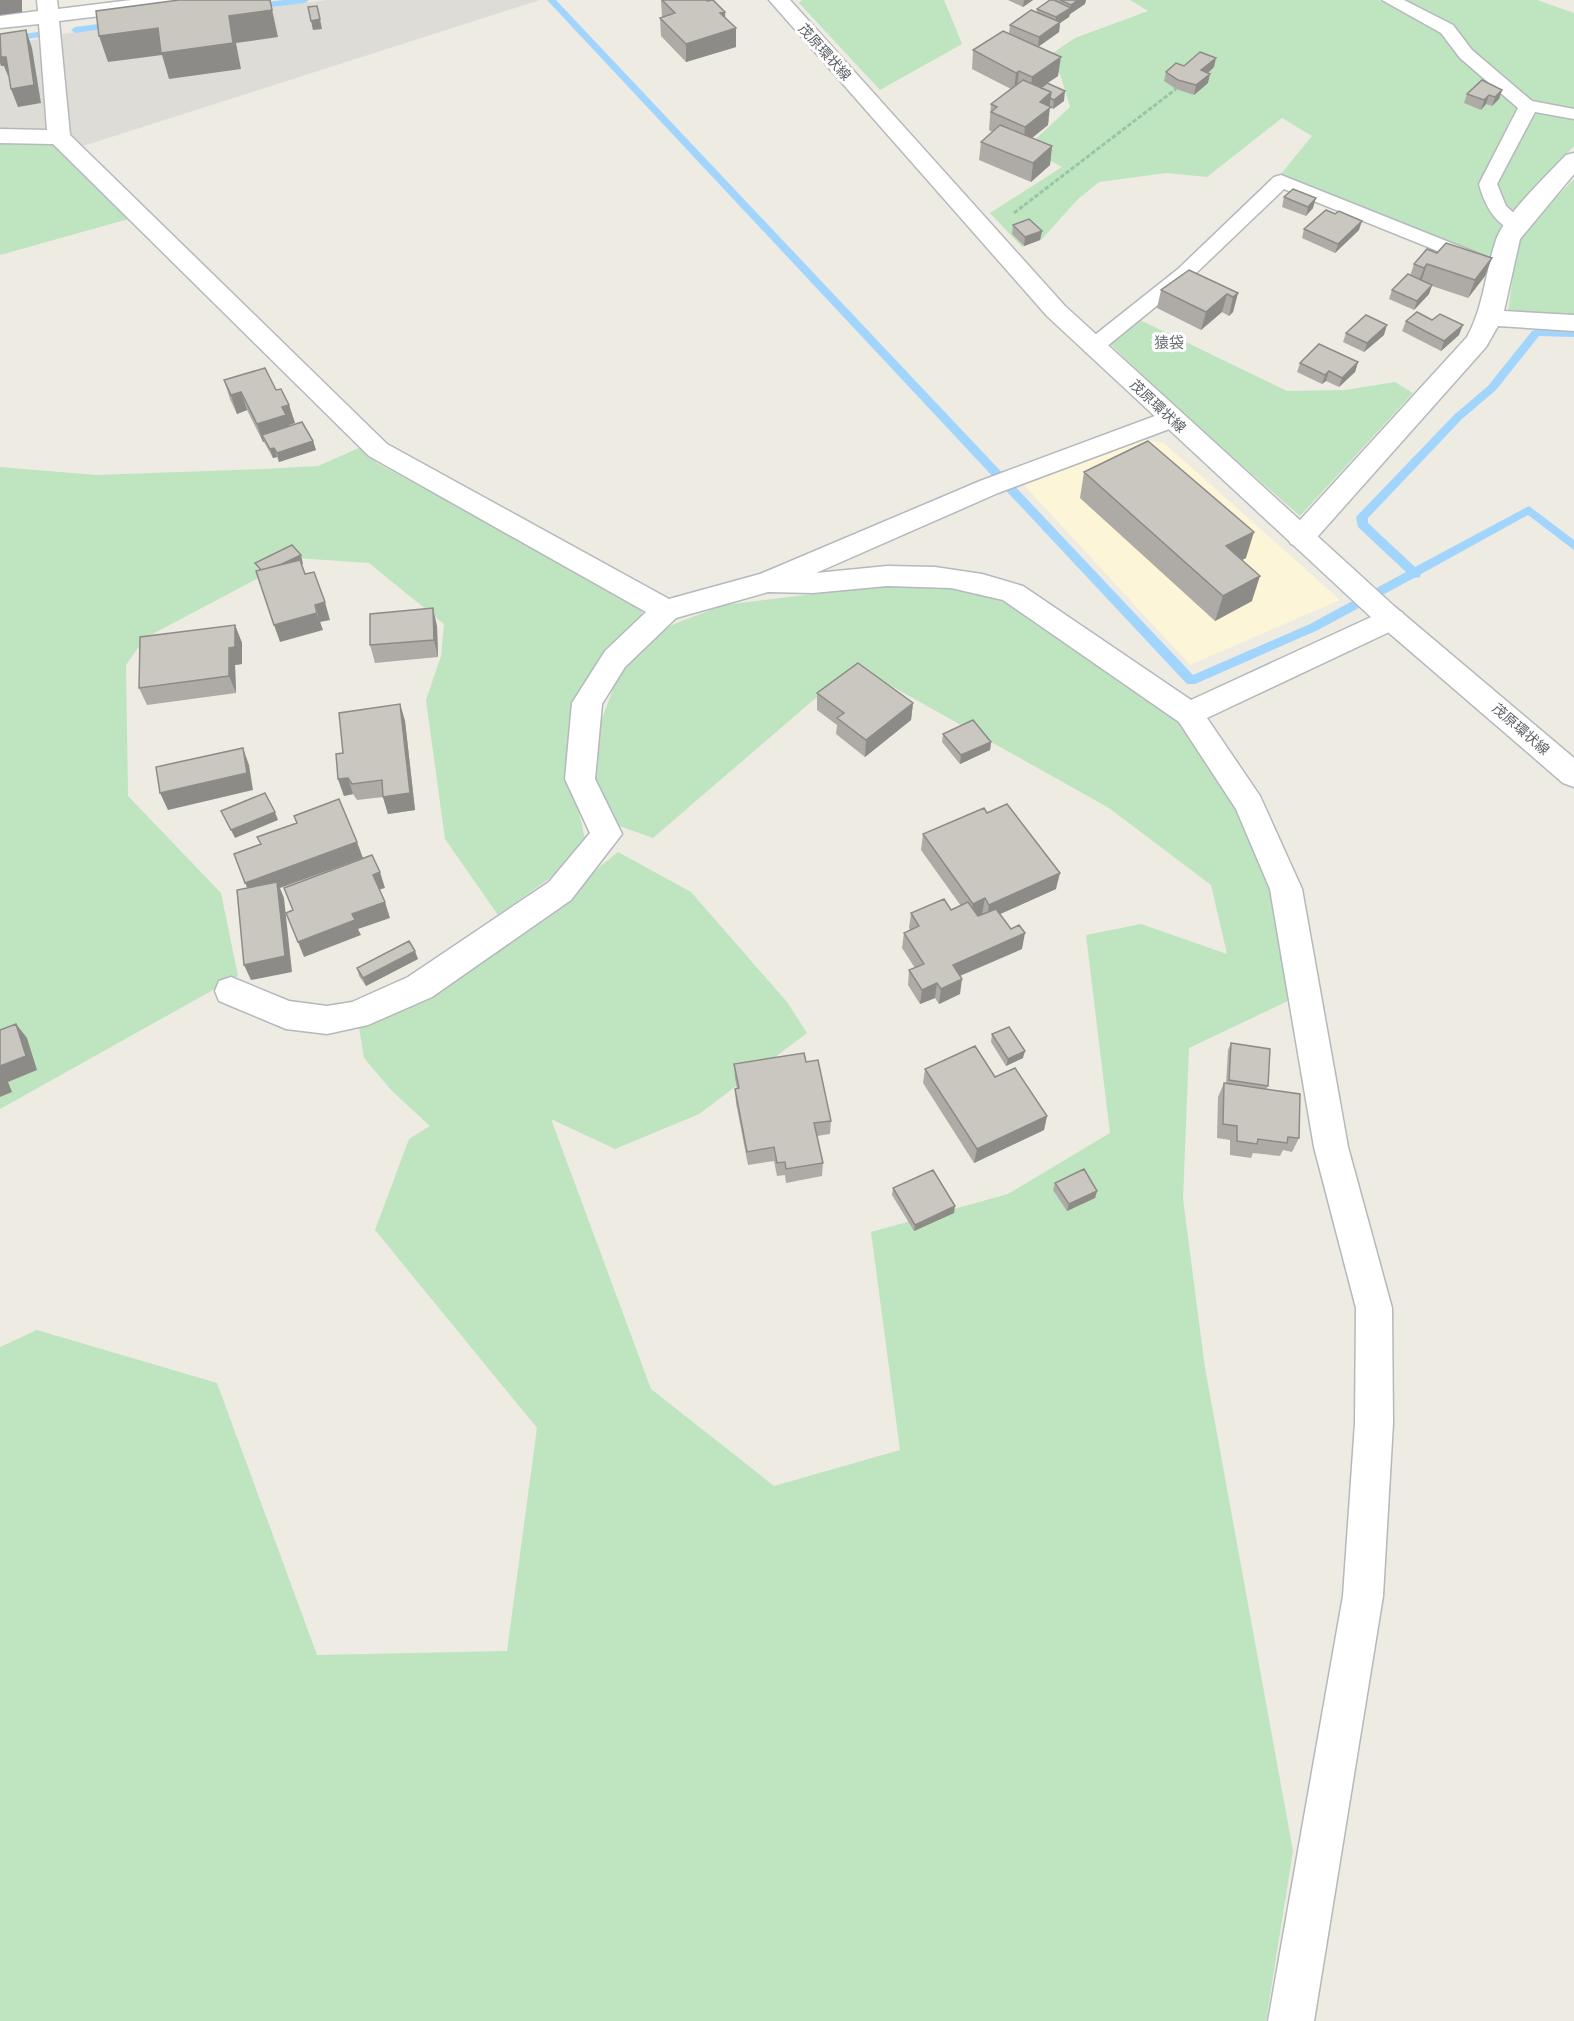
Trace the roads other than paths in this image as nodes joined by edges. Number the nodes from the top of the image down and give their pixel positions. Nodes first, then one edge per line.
1 (183, 0) edge
2 (778, 0) edge
3 (1390, 0) edge
4 (48, 8) edge
5 (0, 22) edge
6 (1528, 107) junction
7 (1574, 114) edge
8 (0, 136) edge
9 (59, 137) junction
10 (1574, 160) edge
11 (1517, 225) junction
12 (1501, 269) junction
13 (1490, 318) junction
14 (1574, 323) edge
15 (1093, 347) junction
16 (1171, 419) junction
17 (1301, 537) junction
18 (768, 582) junction
19 (666, 610) junction
20 (1388, 616) junction
21 (1189, 714) junction
22 (1574, 775) edge
23 (231, 992) dead end
24 (1291, 2021) edge

1 - 4 street
2 - 15 street, 茂原環状線
3 - 6 lane
4 - 5 street
4 - 9 street
6 - 7 lane
6 - 11 lane
8 - 9 street
9 - 19 street
10 - 11 street
11 - 12 street
12 - 13 street
12 - 15 lane
13 - 14 street
13 - 17 street
15 - 16 street, 茂原環状線
16 - 17 street, 茂原環状線
16 - 18 street
17 - 20 street, 茂原環状線
18 - 19 street
18 - 21 street
19 - 23 street
20 - 21 street
20 - 22 street, 茂原環状線
21 - 24 street

